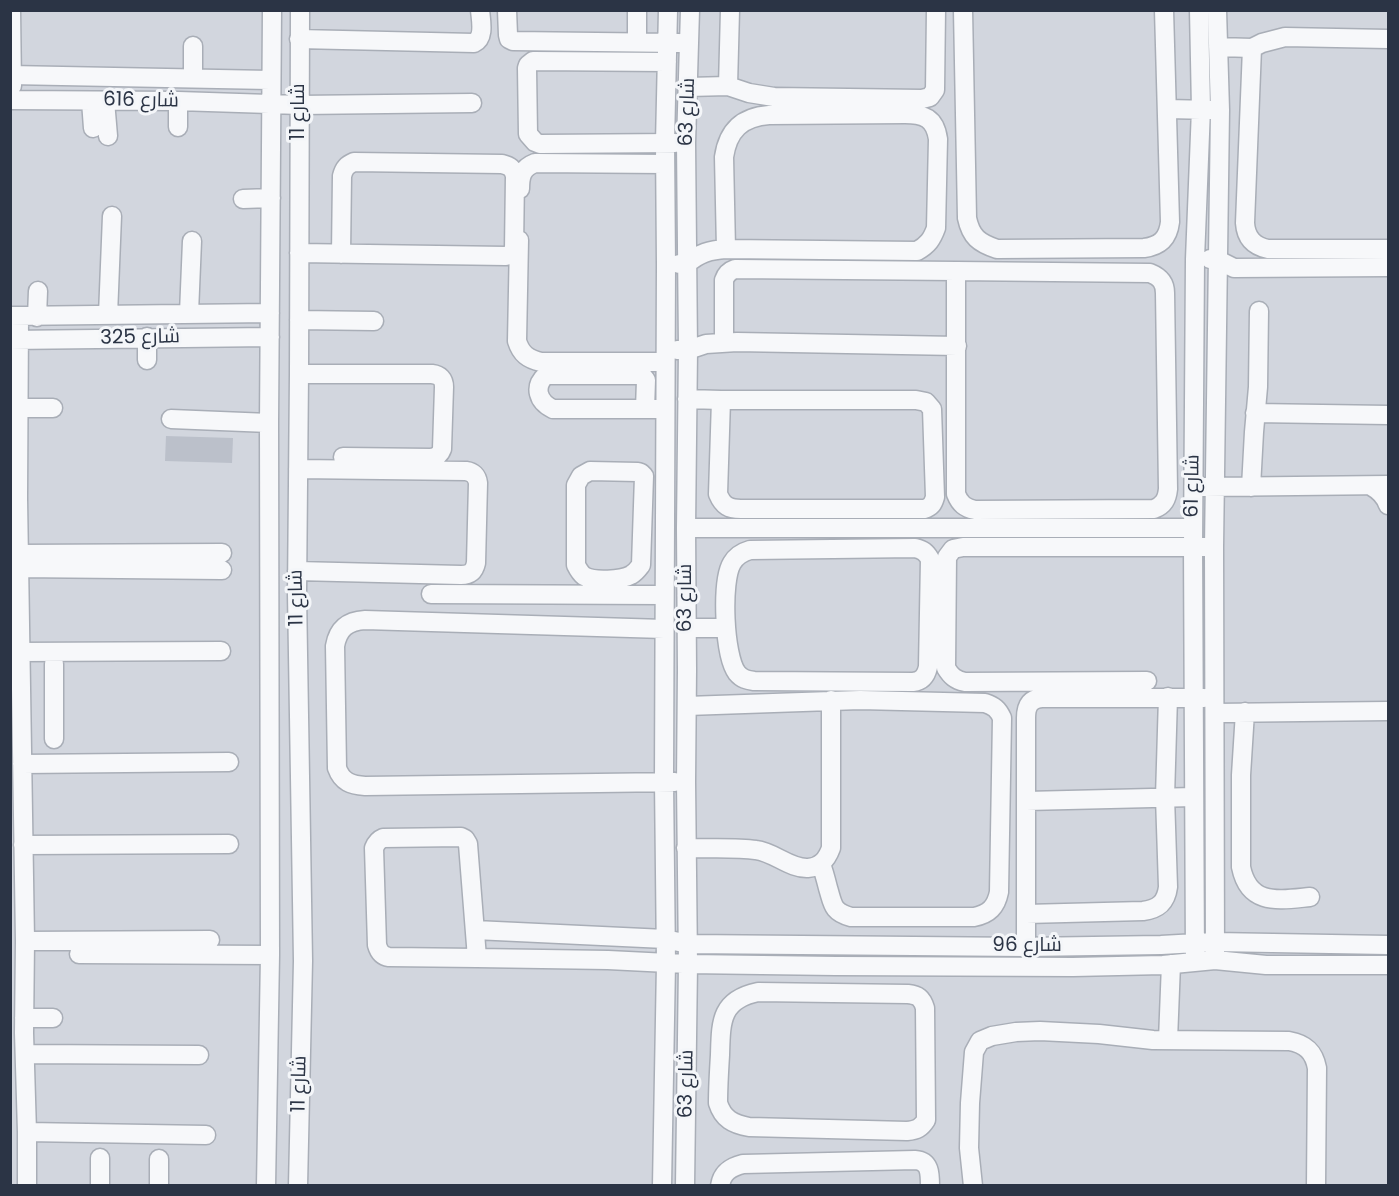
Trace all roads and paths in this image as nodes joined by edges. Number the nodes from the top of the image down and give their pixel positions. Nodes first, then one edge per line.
1 (11, 10) edge
2 (272, 10) edge
3 (300, 10) edge
4 (480, 10) edge
5 (507, 10) edge
6 (638, 10) edge
7 (668, 10) edge
8 (690, 10) edge
9 (730, 10) edge
10 (936, 10) edge
11 (963, 10) edge
12 (1164, 10) edge
13 (1199, 10) edge
14 (1217, 10) edge
15 (299, 39) junction
16 (1389, 39) edge
17 (637, 42) junction
18 (668, 43) junction
19 (689, 43) junction
20 (193, 46) dead end
21 (1218, 47) junction
22 (1252, 48) junction
23 (667, 62) junction
24 (11, 75) edge
25 (193, 77) junction
26 (270, 80) junction
27 (729, 86) junction
28 (688, 87) junction
29 (11, 100) edge
30 (98, 101) junction
31 (178, 101) junction
32 (472, 103) dead end
33 (270, 105) junction
34 (300, 105) junction
35 (1167, 109) junction
36 (1201, 110) junction
37 (1220, 110) junction
38 (178, 127) dead end
39 (100, 132) dead end
40 (665, 143) junction
41 (686, 143) junction
42 (665, 164) junction
43 (271, 198) junction
44 (243, 199) dead end
45 (112, 216) dead end
46 (192, 241) dead end
47 (726, 249) junction
48 (1389, 249) edge
49 (299, 253) junction
50 (341, 254) junction
51 (1196, 259) junction
52 (1218, 260) junction
53 (687, 264) junction
54 (666, 265) junction
55 (1389, 267) edge
56 (956, 271) junction
57 (100, 285) dead end
58 (38, 291) dead end
59 (1259, 311) dead end
60 (189, 313) junction
61 (270, 313) junction
62 (103, 315) junction
63 (22, 316) edge
64 (299, 320) junction
65 (374, 321) dead end
66 (270, 337) junction
67 (147, 338) junction
68 (15, 340) edge
69 (724, 343) junction
70 (957, 346) junction
71 (688, 350) junction
72 (665, 356) junction
73 (147, 360) dead end
74 (299, 374) junction
75 (687, 399) junction
76 (721, 400) junction
77 (20, 408) junction
78 (53, 408) dead end
79 (645, 409) junction
80 (665, 409) junction
81 (1256, 413) junction
82 (1389, 415) edge
83 (171, 419) dead end
84 (269, 423) junction
85 (298, 463) junction
86 (687, 472) junction
87 (665, 475) junction
88 (1389, 477) edge
89 (644, 479) junction
90 (1383, 485) edge
91 (1193, 487) junction
92 (1215, 487) junction
93 (1251, 487) junction
94 (1389, 505) edge
95 (686, 528) junction
96 (1193, 528) junction
97 (1192, 547) junction
98 (1214, 547) junction
99 (19, 561) junction
100 (222, 561) dead end
101 (641, 565) junction
102 (664, 566) junction
103 (297, 571) junction
104 (431, 594) dead end
105 (664, 595) junction
106 (686, 628) junction
107 (726, 628) junction
108 (664, 629) junction
109 (221, 651) dead end
110 (20, 652) junction
111 (54, 664) dead end
112 (665, 670) junction
113 (687, 670) junction
114 (1147, 681) dead end
115 (54, 683) junction
116 (21, 684) junction
117 (1168, 697) junction
118 (1193, 698) junction
119 (831, 700) junction
120 (687, 706) junction
121 (1389, 711) edge
122 (1215, 712) junction
123 (1245, 712) junction
124 (1194, 725) junction
125 (22, 733) junction
126 (229, 762) dead end
127 (22, 764) junction
128 (1166, 771) junction
129 (1194, 771) junction
130 (664, 781) junction
131 (686, 782) junction
132 (1194, 796) junction
133 (1165, 797) junction
134 (1026, 801) junction
135 (229, 844) dead end
136 (23, 845) junction
137 (687, 848) junction
138 (821, 864) junction
139 (1310, 897) dead end
140 (1026, 914) junction
141 (475, 930) junction
142 (607, 936) junction
143 (665, 939) junction
144 (210, 940) dead end
145 (25, 941) junction
146 (688, 944) junction
147 (1389, 945) edge
148 (1026, 946) junction
149 (1215, 951) junction
150 (1195, 953) junction
151 (79, 954) dead end
152 (270, 955) junction
153 (477, 958) junction
154 (608, 960) junction
155 (666, 963) junction
156 (688, 964) junction
157 (1171, 964) junction
158 (1389, 965) edge
159 (836, 966) junction
160 (836, 994) junction
161 (24, 1018) junction
162 (53, 1018) dead end
163 (1168, 1040) junction
164 (25, 1054) junction
165 (199, 1055) dead end
166 (27, 1132) junction
167 (206, 1135) dead end
168 (159, 1159) dead end
169 (27, 1185) edge
170 (100, 1185) edge
171 (109, 1185) edge
172 (159, 1185) edge
173 (266, 1185) edge
174 (298, 1185) edge
175 (662, 1185) edge
176 (685, 1185) edge
177 (720, 1185) edge
178 (930, 1185) edge
179 (973, 1185) edge
180 (1316, 1185) edge

1 - 24 street
2 - 26 street, شارع 11
3 - 15 street, شارع 11
4 - 15 street
5 - 17 street
6 - 17 street
7 - 18 street, شارع 63
8 - 19 street, شارع 63
9 - 27 street
10 - 27 street
11 - 35 street
12 - 35 street
13 - 36 street, شارع 61
14 - 21 street, شارع 61
15 - 34 street, شارع 11
16 - 22 street
17 - 18 street
18 - 19 street
18 - 23 street, شارع 63
19 - 28 street, شارع 63
20 - 25 street
21 - 22 street
21 - 37 street, شارع 61
22 - 48 street
23 - 40 street, شارع 63
23 - 40 street
24 - 25 street, شارع 616
24 - 29 street
25 - 26 street, شارع 616
26 - 33 street, شارع 11
27 - 28 street
28 - 41 street, شارع 63
29 - 30 street, شارع 616
30 - 31 street, شارع 616
30 - 39 street
31 - 33 street, شارع 616
31 - 38 street
32 - 34 street, شارع 616
33 - 34 street, شارع 616
33 - 43 street, شارع 11
34 - 49 street, شارع 11
35 - 36 street
36 - 37 street
36 - 51 street, شارع 61
37 - 52 street, شارع 61
40 - 41 street
40 - 42 street, شارع 63
41 - 53 street, شارع 63
42 - 54 street, شارع 63
42 - 72 street
43 - 44 street
43 - 61 street, شارع 11
45 - 62 street
46 - 60 street
47 - 47 street
47 - 53 street
49 - 50 street
49 - 64 street, شارع 11
50 - 50 street
51 - 52 street
51 - 91 street, شارع 61
52 - 55 street
52 - 92 street, شارع 61
53 - 54 street
53 - 71 street, شارع 63
54 - 72 street, شارع 63
56 - 69 street
56 - 70 street
56 - 70 street
57 - 62 street
58 - 63 street
59 - 81 street
60 - 61 street, شارع 325
60 - 62 street, شارع 325
61 - 66 street, شارع 11
62 - 63 street, شارع 325
63 - 68 street
64 - 65 street
64 - 74 street, شارع 11
66 - 67 street, شارع 325
66 - 84 street, شارع 11
67 - 68 street, شارع 325
67 - 73 street
68 - 77 street
69 - 70 street
69 - 71 street
71 - 72 street
71 - 75 street, شارع 63
72 - 80 street, شارع 63
74 - 85 street, شارع 11
74 - 85 street
75 - 76 street
75 - 86 street, شارع 63
76 - 76 street
77 - 78 street
77 - 99 street
79 - 79 street
79 - 80 street
80 - 87 street, شارع 63
81 - 82 street
81 - 93 street
83 - 84 street
84 - 152 street, شارع 11
85 - 103 street, شارع 11
85 - 103 street
86 - 87 street
86 - 95 street, شارع 63
87 - 89 street
87 - 102 street, شارع 63
88 - 90 street
89 - 101 street
89 - 101 street
90 - 93 street
90 - 94 street
91 - 92 street
91 - 96 street, شارع 61
92 - 93 street
92 - 98 street, شارع 61
95 - 96 street
95 - 106 street, شارع 63
96 - 97 street, شارع 61
97 - 98 street
97 - 114 street
97 - 118 street, شارع 61
98 - 122 street, شارع 61
99 - 100 street
99 - 110 street
101 - 102 street
102 - 105 street, شارع 63
103 - 174 street, شارع 11
104 - 105 street
105 - 108 street, شارع 63
106 - 107 street
106 - 113 street, شارع 63
107 - 107 street
108 - 112 street, شارع 63
108 - 130 street
109 - 110 street
110 - 116 street
111 - 115 street
112 - 113 street
112 - 130 street, شارع 63
113 - 120 street, شارع 63
115 - 116 street
115 - 125 street
116 - 125 street
117 - 118 street
117 - 128 street
117 - 134 street
118 - 122 street
118 - 124 street, شارع 61
119 - 120 street
119 - 138 street
119 - 138 street
120 - 131 street, شارع 63
121 - 123 street
122 - 123 street
122 - 124 street
122 - 149 street, شارع 61
123 - 139 street
124 - 129 street, شارع 61
125 - 127 street
126 - 127 street
127 - 136 street
128 - 129 street
128 - 133 street
129 - 132 street, شارع 61
130 - 131 street
130 - 143 street, شارع 63
131 - 137 street, شارع 63
132 - 133 street
132 - 150 street, شارع 61
133 - 134 street
133 - 140 street
134 - 140 street
135 - 136 street
136 - 145 street
137 - 138 street
137 - 146 street, شارع 63
140 - 148 street
141 - 142 street, شارع 96
141 - 153 street
141 - 153 street, شارع 96
142 - 143 street, شارع 96
142 - 154 street
143 - 146 street, شارع 96
143 - 155 street, شارع 63
144 - 145 street
145 - 161 street
146 - 148 street, شارع 96
146 - 156 street, شارع 63
147 - 149 street, شارع 96
148 - 150 street, شارع 96
149 - 150 street, شارع 96
149 - 158 street, شارع 96
150 - 157 street, شارع 96
151 - 152 street
152 - 173 street, شارع 11
153 - 154 street, شارع 96
154 - 155 street, شارع 96
155 - 156 street, شارع 96
155 - 175 street, شارع 63
156 - 159 street, شارع 96
156 - 176 street, شارع 63
157 - 159 street, شارع 96
157 - 163 street
159 - 160 street
160 - 160 street
161 - 162 street
161 - 164 street
163 - 179 street
163 - 180 street
164 - 165 street
164 - 166 street
166 - 167 street
166 - 169 street
168 - 172 street
170 - 171 street
177 - 178 street

